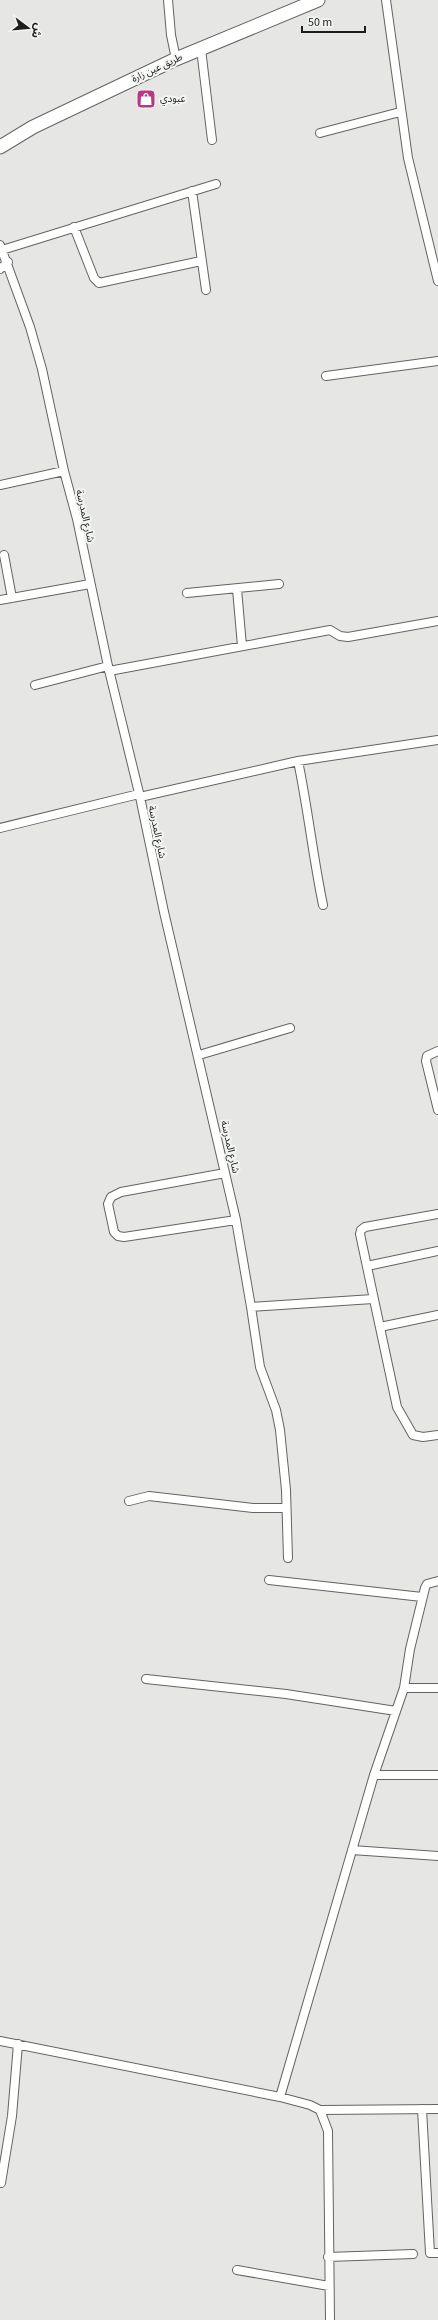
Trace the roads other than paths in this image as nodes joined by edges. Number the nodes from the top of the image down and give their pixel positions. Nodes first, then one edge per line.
1 (168, 0) edge
2 (318, 0) edge
3 (386, 0) edge
4 (201, 49) junction
5 (176, 59) junction
6 (400, 112) junction
7 (320, 133) dead end
8 (212, 140) dead end
9 (0, 147) edge
10 (216, 184) dead end
11 (192, 191) junction
12 (74, 228) junction
13 (1, 247) edge
14 (201, 261) junction
15 (8, 262) junction
16 (0, 269) edge
17 (438, 281) edge
18 (206, 290) dead end
19 (438, 361) edge
20 (326, 376) dead end
21 (64, 471) junction
22 (0, 485) edge
23 (4, 555) dead end
24 (90, 584) junction
25 (279, 584) dead end
26 (237, 589) junction
27 (187, 593) dead end
28 (12, 598) junction
29 (0, 600) edge
30 (438, 621) edge
31 (242, 646) junction
32 (108, 669) junction
33 (34, 685) dead end
34 (438, 740) edge
35 (298, 761) junction
36 (139, 795) junction
37 (0, 828) edge
38 (323, 905) dead end
39 (290, 1028) dead end
40 (438, 1051) edge
41 (199, 1055) junction
42 (438, 1110) edge
43 (225, 1173) junction
44 (438, 1214) edge
45 (236, 1220) junction
46 (438, 1251) edge
47 (367, 1266) junction
48 (374, 1299) junction
49 (251, 1307) junction
50 (438, 1315) edge
51 (380, 1327) junction
52 (438, 1435) edge
53 (130, 1501) dead end
54 (286, 1508) junction
55 (288, 1558) dead end
56 (269, 1580) dead end
57 (438, 1581) edge
58 (422, 1597) junction
59 (146, 1679) dead end
60 (404, 1688) junction
61 (438, 1688) edge
62 (396, 1711) junction
63 (374, 1775) junction
64 (438, 1775) edge
65 (352, 1850) junction
66 (438, 1856) edge
67 (0, 2041) edge
68 (18, 2044) junction
69 (280, 2097) junction
70 (422, 2109) junction
71 (438, 2109) edge
72 (320, 2110) junction
73 (0, 2183) edge
74 (438, 2253) edge
75 (413, 2254) dead end
76 (328, 2257) junction
77 (238, 2270) dead end
78 (329, 2286) junction
79 (330, 2320) edge

1 - 5 street
2 - 4 main road, طريق عين زارة
3 - 6 street
4 - 5 main road, طريق عين زارة
4 - 8 street
5 - 9 main road, طريق عين زارة
6 - 7 street
6 - 17 street
10 - 11 street
11 - 12 street
11 - 14 street
12 - 13 street
12 - 14 street
13 - 15 street, شارع المدرسة
14 - 18 street
15 - 16 street
15 - 21 street, شارع المدرسة
19 - 20 street
21 - 22 street
21 - 24 street, شارع المدرسة
23 - 28 street
24 - 28 street
24 - 32 street, شارع المدرسة
25 - 26 street
26 - 27 street
26 - 31 street
28 - 29 street
30 - 31 street
31 - 32 street
32 - 33 street
32 - 36 street, شارع المدرسة
34 - 35 street
35 - 36 street
35 - 38 street
36 - 37 street
36 - 41 street, شارع المدرسة
39 - 41 street
40 - 42 street
41 - 43 street, شارع المدرسة
43 - 45 street, شارع المدرسة
43 - 45 street
44 - 47 street
45 - 49 street, شارع المدرسة
46 - 47 street
47 - 48 street
48 - 49 street
48 - 51 street
49 - 54 street, شارع المدرسة
50 - 51 street
51 - 52 street
53 - 54 street
54 - 55 street, شارع المدرسة
56 - 58 street
57 - 58 street
58 - 60 street
59 - 62 street
60 - 61 street
60 - 62 street
62 - 63 street
63 - 64 street
63 - 65 street
65 - 66 street
65 - 69 street
67 - 68 street
68 - 69 street
68 - 73 street
69 - 72 street
70 - 71 street
70 - 72 street
70 - 74 street
72 - 76 street
75 - 76 street
76 - 78 street
77 - 78 street
78 - 79 street

